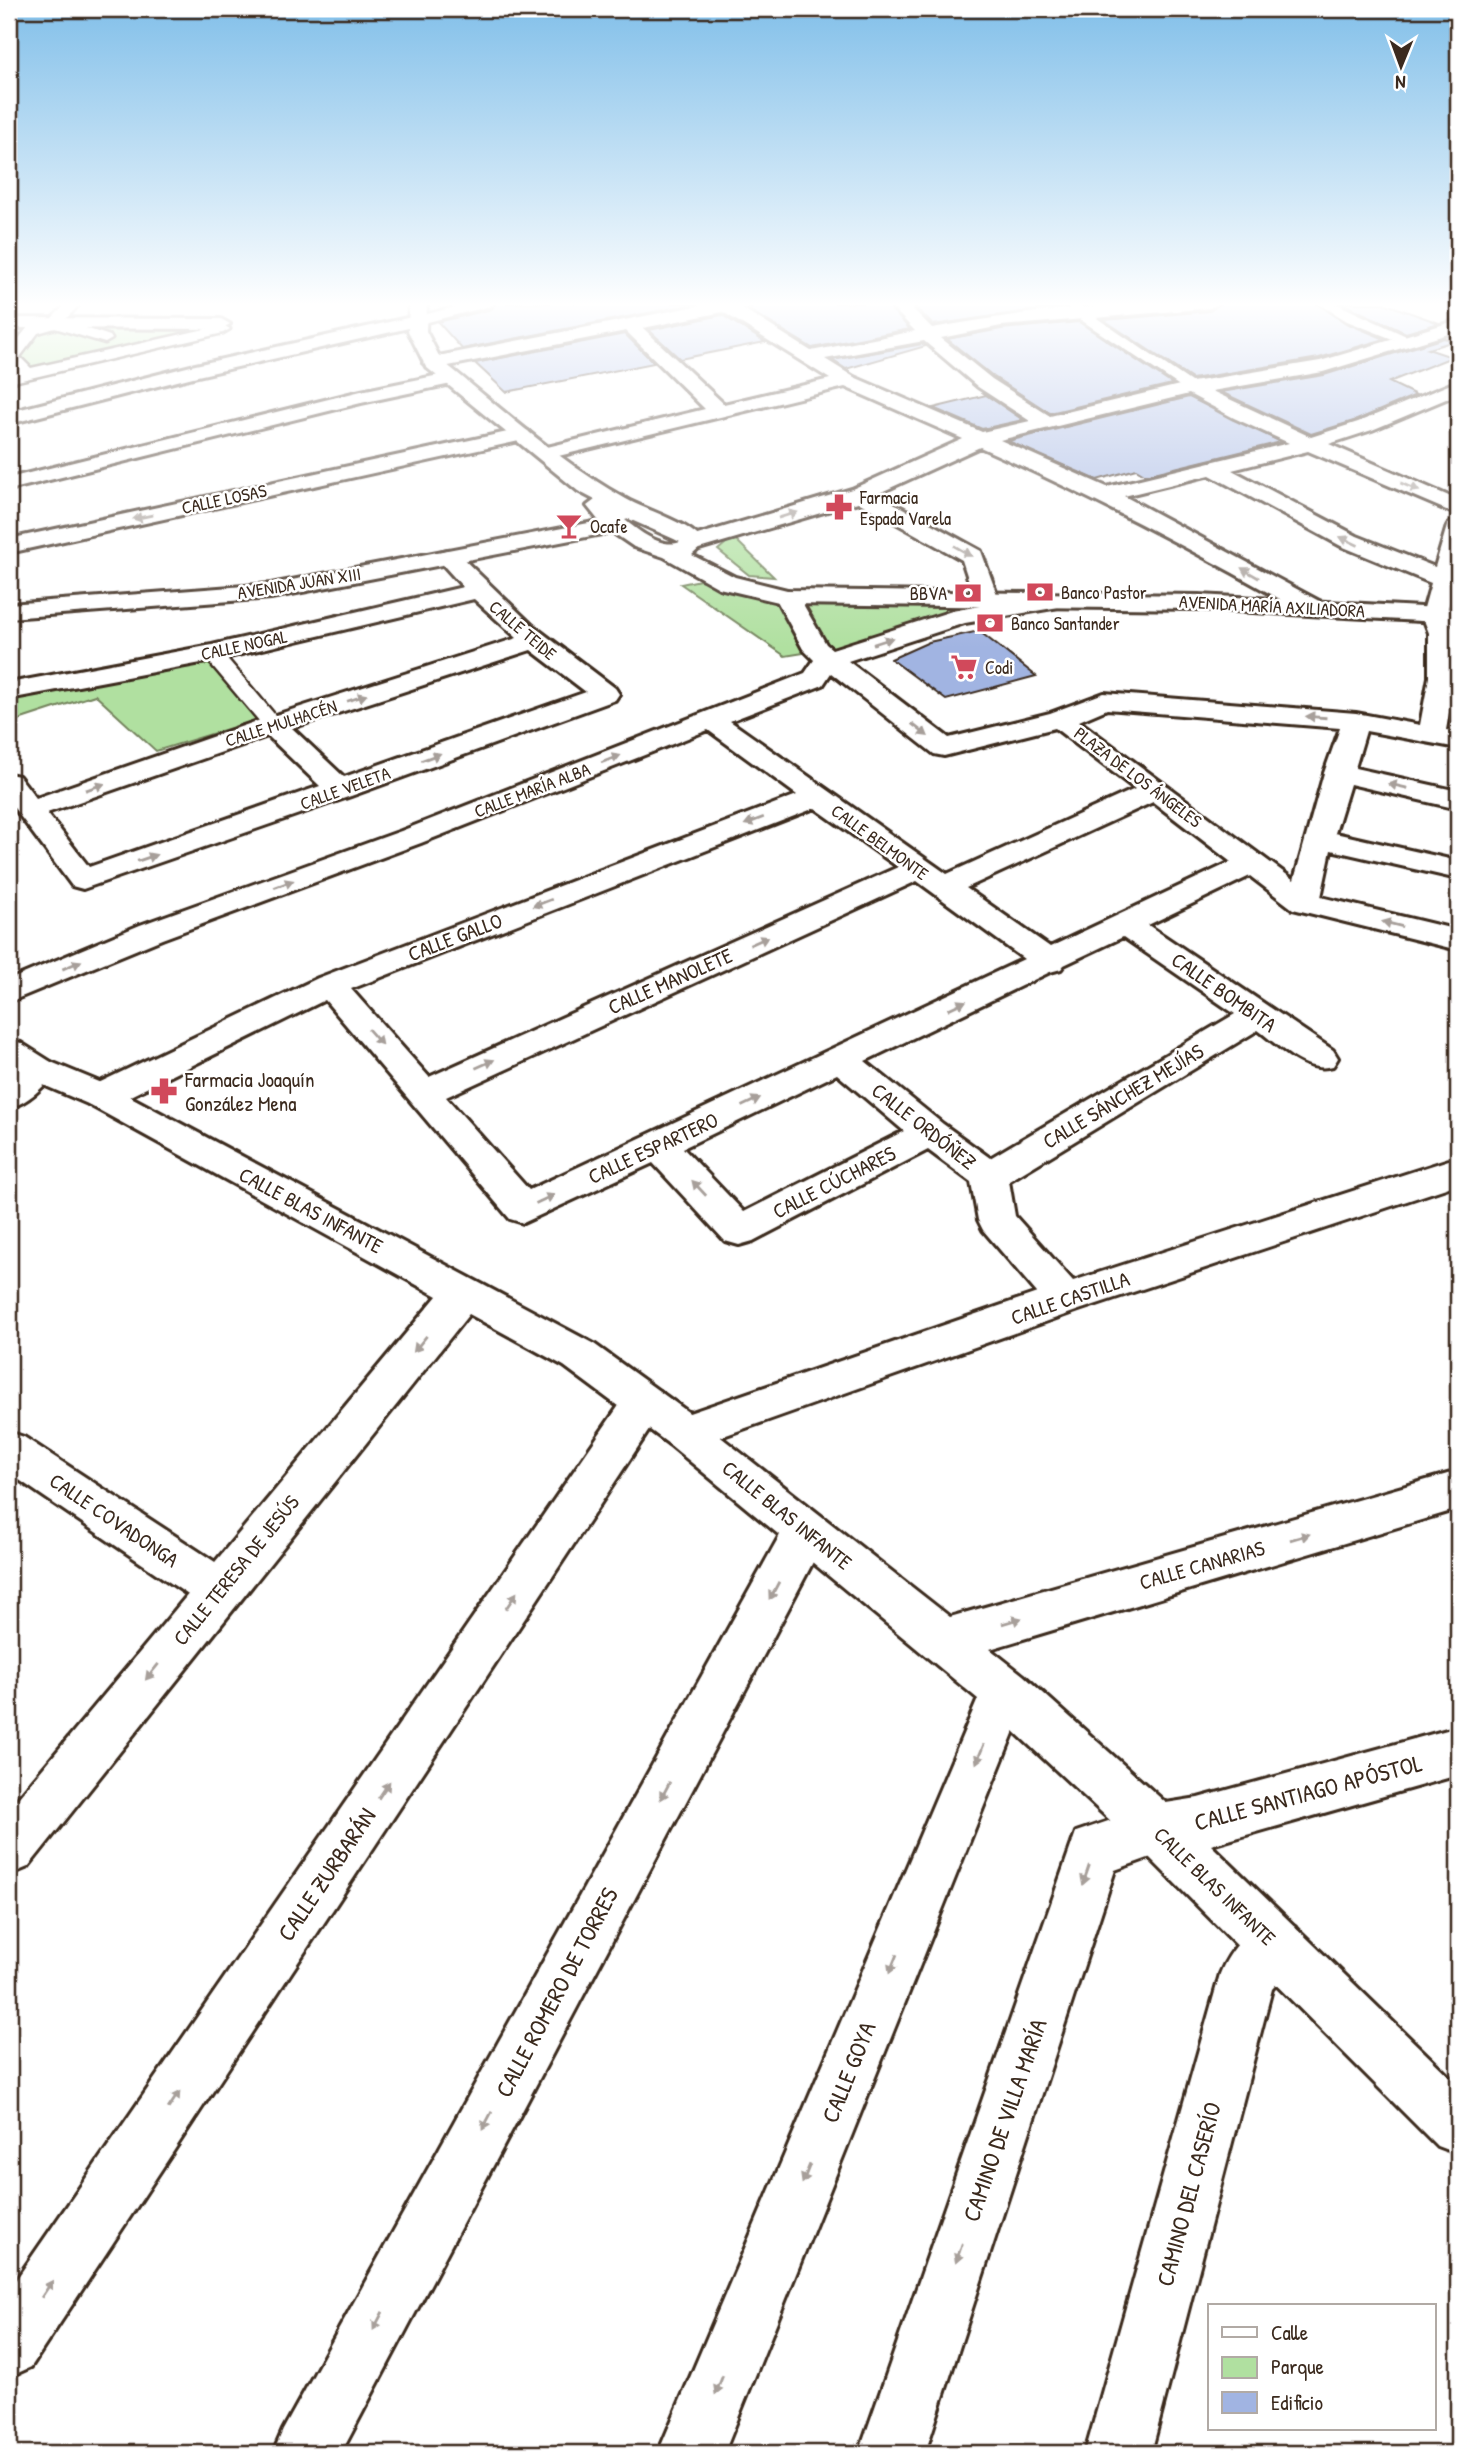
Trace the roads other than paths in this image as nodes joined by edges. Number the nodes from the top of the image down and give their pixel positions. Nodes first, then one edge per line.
1 (276, 418) edge
2 (499, 418) edge
3 (690, 418) edge
4 (933, 418) edge
5 (1039, 418) edge
6 (1063, 418) edge
7 (1254, 418) edge
8 (1384, 418) edge
9 (1045, 422) junction
10 (521, 435) junction
11 (980, 439) junction
12 (1309, 444) junction
13 (545, 453) junction
14 (1211, 467) junction
15 (9, 484) edge
16 (860, 494) junction
17 (1103, 495) junction
18 (1458, 508) edge
19 (613, 521) junction
20 (1458, 526) edge
21 (9, 546) edge
22 (685, 548) junction
23 (448, 557) junction
24 (1452, 580) edge
25 (478, 591) junction
26 (787, 597) junction
27 (876, 597) junction
28 (987, 600) junction
29 (1053, 601) junction
30 (1310, 606) junction
31 (9, 611) edge
32 (1446, 615) edge
33 (533, 641) junction
34 (212, 653) junction
35 (828, 659) junction
36 (1450, 679) edge
37 (9, 691) edge
38 (606, 694) joint
39 (1060, 719) junction
40 (710, 720) junction
41 (1356, 720) junction
42 (273, 725) junction
43 (1445, 737) edge
44 (1338, 773) junction
45 (9, 782) edge
46 (341, 790) junction
47 (1156, 790) junction
48 (818, 797) junction
49 (1458, 800) edge
50 (31, 809) junction
51 (1319, 838) junction
52 (1253, 863) junction
53 (1458, 870) edge
54 (930, 878) junction
55 (1304, 902) junction
56 (1127, 925) junction
57 (1458, 940) edge
58 (1050, 961) junction
59 (330, 985) junction
60 (9, 992) edge
61 (1257, 1016) junction
62 (9, 1051) edge
63 (1321, 1058) dead end
64 (842, 1060) junction
65 (38, 1070) junction
66 (423, 1093) junction
67 (9, 1096) edge
68 (100, 1096) junction
69 (930, 1133) junction
70 (658, 1145) junction
71 (1458, 1170) edge
72 (989, 1176) junction
73 (464, 1292) junction
74 (1065, 1299) junction
75 (664, 1418) junction
76 (9, 1450) edge
77 (1458, 1490) edge
78 (806, 1531) junction
79 (219, 1590) junction
80 (946, 1640) junction
81 (1006, 1691) junction
82 (1458, 1751) edge
83 (1158, 1830) junction
84 (9, 1849) edge
85 (1276, 1945) junction
86 (1453, 2112) edge
87 (9, 2345) edge
88 (306, 2453) edge
89 (691, 2453) edge
90 (892, 2453) edge
91 (1118, 2453) edge

1 - 15 street
2 - 10 street
3 - 13 street
4 - 11 street
5 - 9 street
6 - 9 street
7 - 12 street
8 - 12 street
9 - 11 street
10 - 13 street
10 -> 21 street, CALLE LOSAS
11 - 16 street
11 - 17 street
12 - 14 street
12 -> 18 street
13 - 19 street
14 - 17 street
24 -> 14 street
22 -> 16 street
16 -> 28 street
30 -> 17 street
19 - 22 street
19 - 23 street, AVENIDA JUAN XIII
20 - 24 street
22 - 26 street, AVENIDA MARÍA AXILIADORA
22 - 27 street, AVENIDA MARÍA AXILIADORA
23 - 25 street, CALLE TEIDE
23 - 31 street, AVENIDA JUAN XIII
24 - 32 street
25 - 33 street, CALLE TEIDE
25 - 34 street, CALLE NOGAL
26 - 27 street, AVENIDA MARÍA AXILIADORA
26 - 35 street
27 - 28 street, AVENIDA MARÍA AXILIADORA
28 - 29 street, AVENIDA MARÍA AXILIADORA
29 - 30 street, AVENIDA MARÍA AXILIADORA
35 -> 29 street, CALLE MARÍA ALBA
30 - 32 street, AVENIDA MARÍA AXILIADORA
32 - 36 street
33 - 38 street, CALLE TEIDE
42 -> 33 street, CALLE MULHACÉN
34 - 37 street, CALLE NOGAL
34 - 42 street
35 -> 39 street
35 - 40 street, CALLE MARÍA ALBA
36 - 43 street
46 -> 38 street, CALLE VELETA
41 -> 39 street, PLAZA DE LOS ÁNGELES
39 - 47 street, PLAZA DE LOS ÁNGELES
40 - 48 street, CALLE BELMONTE
60 -> 40 street, CALLE MARÍA ALBA
41 - 43 street, PLAZA DE LOS ÁNGELES
41 - 44 street
42 - 46 street
50 -> 42 street, CALLE MULHACÉN
49 -> 44 street
44 - 51 street
45 - 50 street
50 -> 46 street, CALLE VELETA
47 - 52 street, PLAZA DE LOS ÁNGELES
47 - 54 street, CALLE MANOLETE
48 - 54 street, CALLE BELMONTE
48 -> 59 street, CALLE GALLO
51 - 53 street
51 - 55 street
52 - 55 street, PLAZA DE LOS ÁNGELES
52 - 56 street, CALLE ESPARTERO
54 - 58 street, CALLE BELMONTE
66 -> 54 street, CALLE MANOLETE
57 -> 55 street
56 - 58 street, CALLE ESPARTERO
56 - 61 street, CALLE BOMBITA
64 -> 58 street, CALLE ESPARTERO
59 -> 66 street, CALLE ESPARTERO
59 - 68 street, CALLE GALLO
61 - 63 street, CALLE BOMBITA
61 - 72 street, CALLE SÁNCHEZ MEJÍAS
62 - 65 street, CALLE BLAS INFANTE
64 - 69 street, CALLE ORDÓÑEZ
70 -> 64 street, CALLE ESPARTERO
65 - 67 street
65 - 68 street, CALLE BLAS INFANTE
66 -> 70 street, CALLE ESPARTERO
68 - 73 street, CALLE BLAS INFANTE
69 -> 70 street, CALLE CÚCHARES
69 - 72 street, CALLE ORDÓÑEZ
71 - 74 street, CALLE CASTILLA
72 - 74 street, CALLE ORDÓÑEZ
73 - 75 street, CALLE BLAS INFANTE
73 -> 79 street, CALLE TERESA DE JESÚS
74 - 75 street, CALLE CASTILLA
75 - 78 street, CALLE BLAS INFANTE
87 -> 75 street, CALLE ZURBARÁN
76 - 79 street, CALLE COVADONGA
80 -> 77 street, CALLE CANARIAS
78 - 80 street, CALLE BLAS INFANTE
78 -> 88 street, CALLE ROMERO DE TORRES
79 -> 84 street, CALLE TERESA DE JESÚS
80 - 81 street, CALLE BLAS INFANTE
81 - 83 street, CALLE BLAS INFANTE
81 -> 89 street, CALLE GOYA
82 - 83 street, CALLE SANTIAGO APÓSTOL
83 - 85 street, CALLE BLAS INFANTE
83 -> 90 street, CAMINO DE VILLA MARÍA
85 - 86 street, CALLE BLAS INFANTE
85 - 91 street, CAMINO DEL CASERÍO

